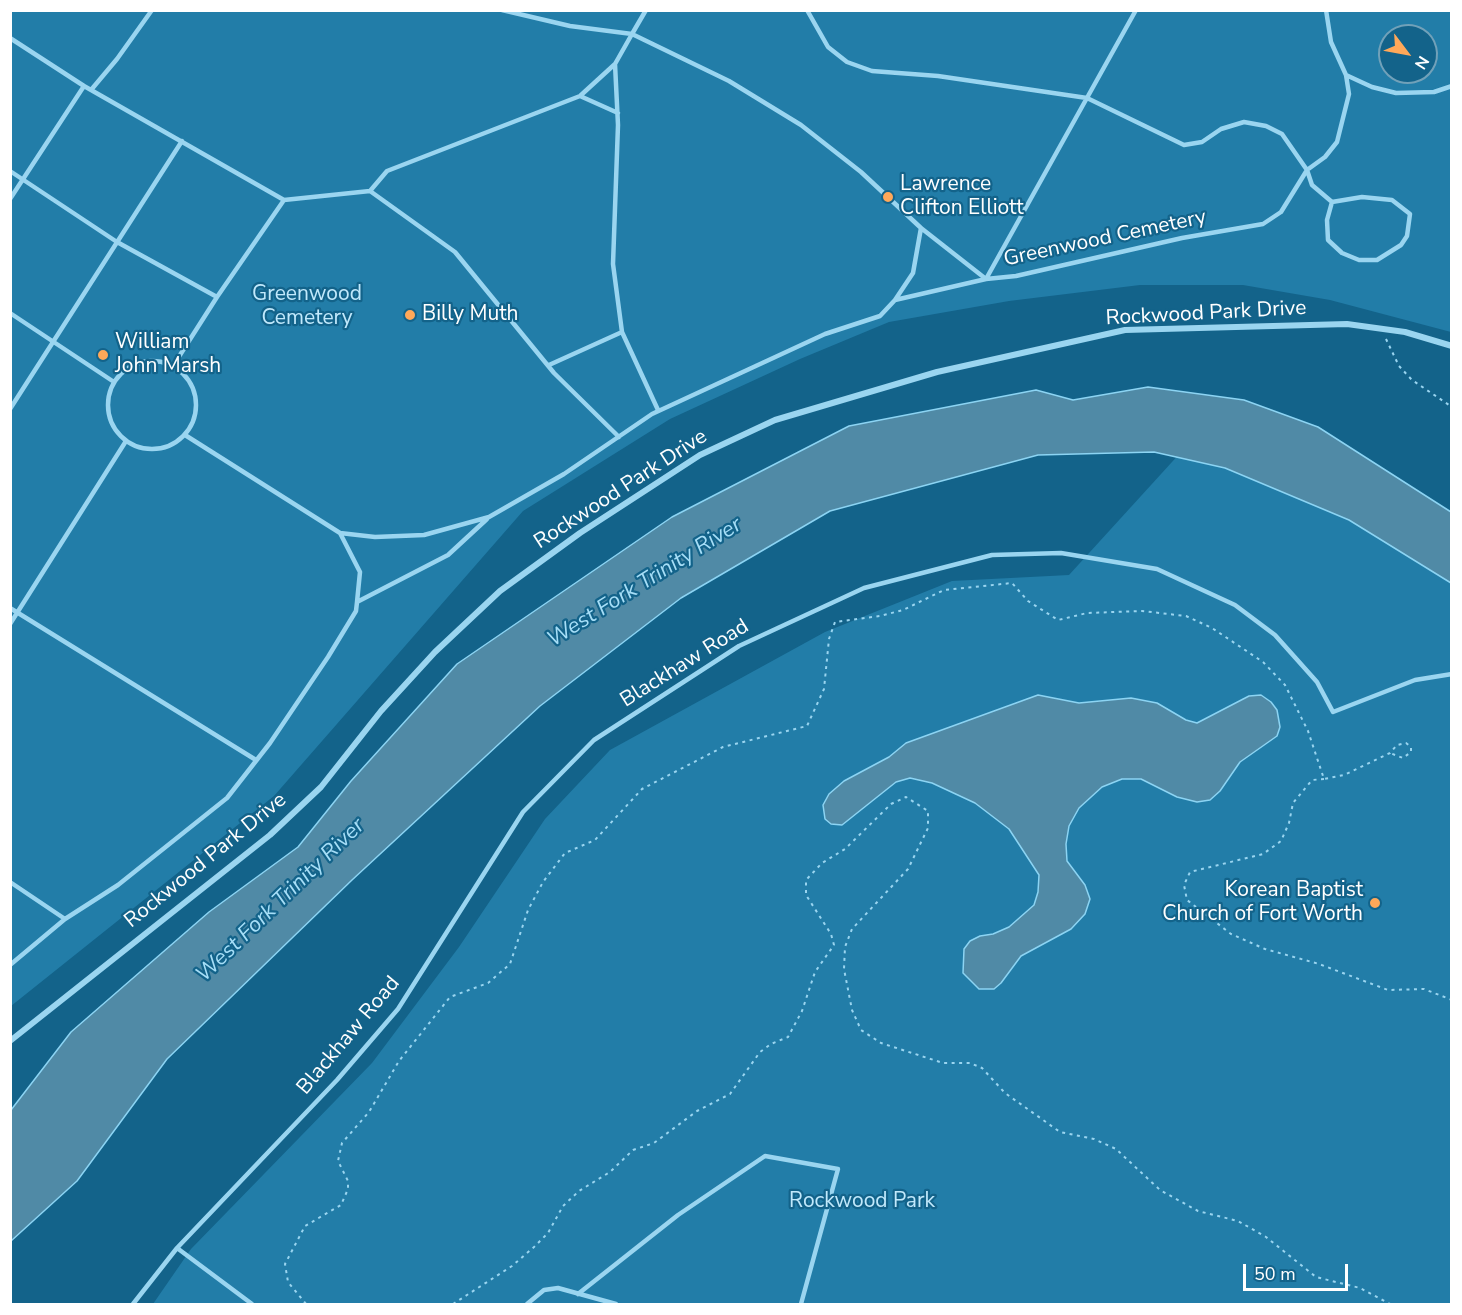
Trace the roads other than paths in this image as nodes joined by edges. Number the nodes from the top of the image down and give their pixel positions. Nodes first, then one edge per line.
1 (152, 10) edge
2 (502, 10) edge
3 (646, 10) edge
4 (807, 10) edge
5 (1136, 10) edge
6 (1326, 10) edge
7 (632, 34) junction
8 (10, 38) edge
9 (615, 64) junction
10 (1346, 75) junction
11 (84, 86) junction
12 (1452, 86) edge
13 (91, 90) junction
14 (580, 96) junction
15 (1087, 98) junction
16 (618, 113) junction
17 (182, 141) junction
18 (1307, 170) junction
19 (10, 171) edge
20 (24, 180) junction
21 (370, 191) junction
22 (10, 199) edge
23 (284, 200) junction
24 (1332, 202) junction
25 (921, 228) junction
26 (117, 242) junction
27 (986, 279) junction
28 (217, 297) junction
29 (895, 300) junction
30 (10, 313) edge
31 (622, 332) junction
32 (54, 340) junction
33 (1452, 346) edge
34 (549, 365) junction
35 (173, 366) junction
36 (114, 382) junction
37 (10, 409) edge
38 (658, 410) junction
39 (185, 435) junction
40 (619, 437) junction
41 (126, 441) junction
42 (489, 517) junction
43 (340, 533) junction
44 (357, 602) junction
45 (10, 608) edge
46 (18, 612) junction
47 (10, 624) edge
48 (1452, 674) edge
49 (256, 760) junction
50 (10, 882) edge
51 (65, 919) junction
52 (10, 965) edge
53 (10, 1041) edge
54 (177, 1248) junction
55 (578, 1293) junction
56 (133, 1305) edge
57 (252, 1305) edge
58 (527, 1305) edge
59 (616, 1305) edge
60 (801, 1305) edge

1 - 13 lane
2 - 7 lane
3 - 7 lane
4 - 15 lane
5 - 15 lane, Greenwood Cemetery
6 - 10 lane
7 - 9 lane
7 - 25 lane
8 - 11 lane
9 - 14 lane
9 - 16 lane
10 - 12 lane
10 - 18 lane, Greenwood Cemetery
11 - 13 lane
11 - 20 lane
13 - 17 lane
14 - 16 lane
14 - 21 lane
15 - 18 lane
15 - 27 lane, Greenwood Cemetery
16 - 31 lane
17 - 23 lane
17 - 26 lane
18 - 24 lane
18 - 27 lane, Greenwood Cemetery
19 - 20 lane
20 - 22 lane
20 - 26 lane
21 - 23 lane
21 - 34 lane
23 - 28 lane
24 - 24 lane
25 - 27 lane, Greenwood Cemetery
25 - 29 lane, Greenwood Cemetery
26 - 28 lane
26 - 32 lane
27 - 29 lane, Greenwood Cemetery
28 - 35 lane
29 - 38 lane, Greenwood Cemetery
30 - 32 lane
31 - 34 lane
31 - 38 lane
32 - 36 lane
32 - 37 lane
33 - 53 street, Rockwood Park Drive
34 - 40 lane
35 - 36 lane
35 - 39 lane
36 - 41 lane
38 - 40 lane, Greenwood Cemetery
39 - 41 lane
39 - 43 lane, Greenwood Cemetery
40 - 42 lane, Greenwood Cemetery
41 - 46 lane
42 - 43 lane, Greenwood Cemetery
42 - 44 lane, Greenwood Cemetery
43 - 44 lane
44 - 49 lane
45 - 46 lane
46 - 47 lane
46 - 49 lane
48 - 54 lane, Blackhaw Road
49 - 51 lane
50 - 51 lane
51 - 52 lane
54 - 56 lane
54 - 57 lane
55 - 58 lane
55 - 59 lane
55 - 60 lane

